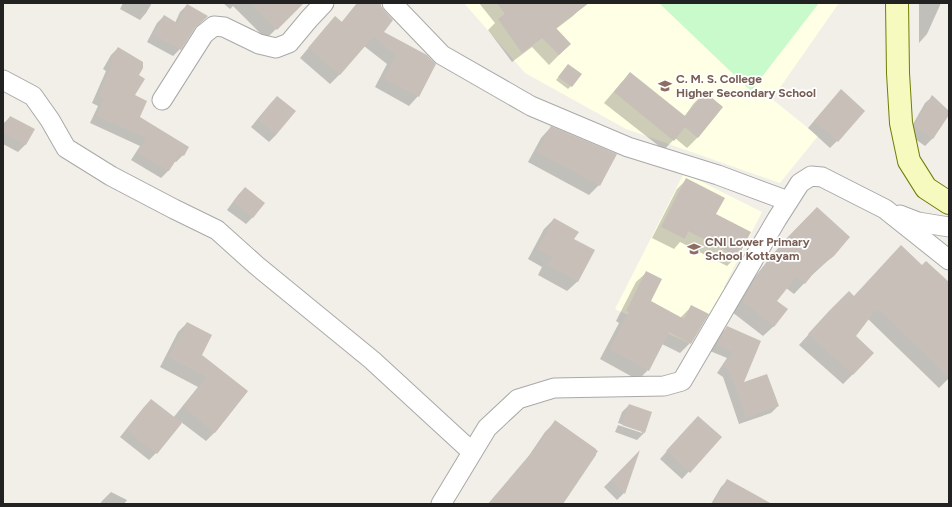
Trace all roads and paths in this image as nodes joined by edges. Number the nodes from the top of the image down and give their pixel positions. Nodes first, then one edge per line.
1 (324, 3) edge
2 (392, 3) edge
3 (897, 3) edge
4 (3, 80) edge
5 (162, 100) dead end
6 (788, 201) junction
7 (949, 203) edge
8 (885, 209) junction
9 (949, 227) edge
10 (949, 260) edge
11 (472, 452) junction
12 (444, 502) edge

1 - 5 street
2 - 6 street
3 - 7 main road
4 - 11 street
6 - 8 street
6 - 11 street
8 - 9 street
8 - 10 street
11 - 12 street

